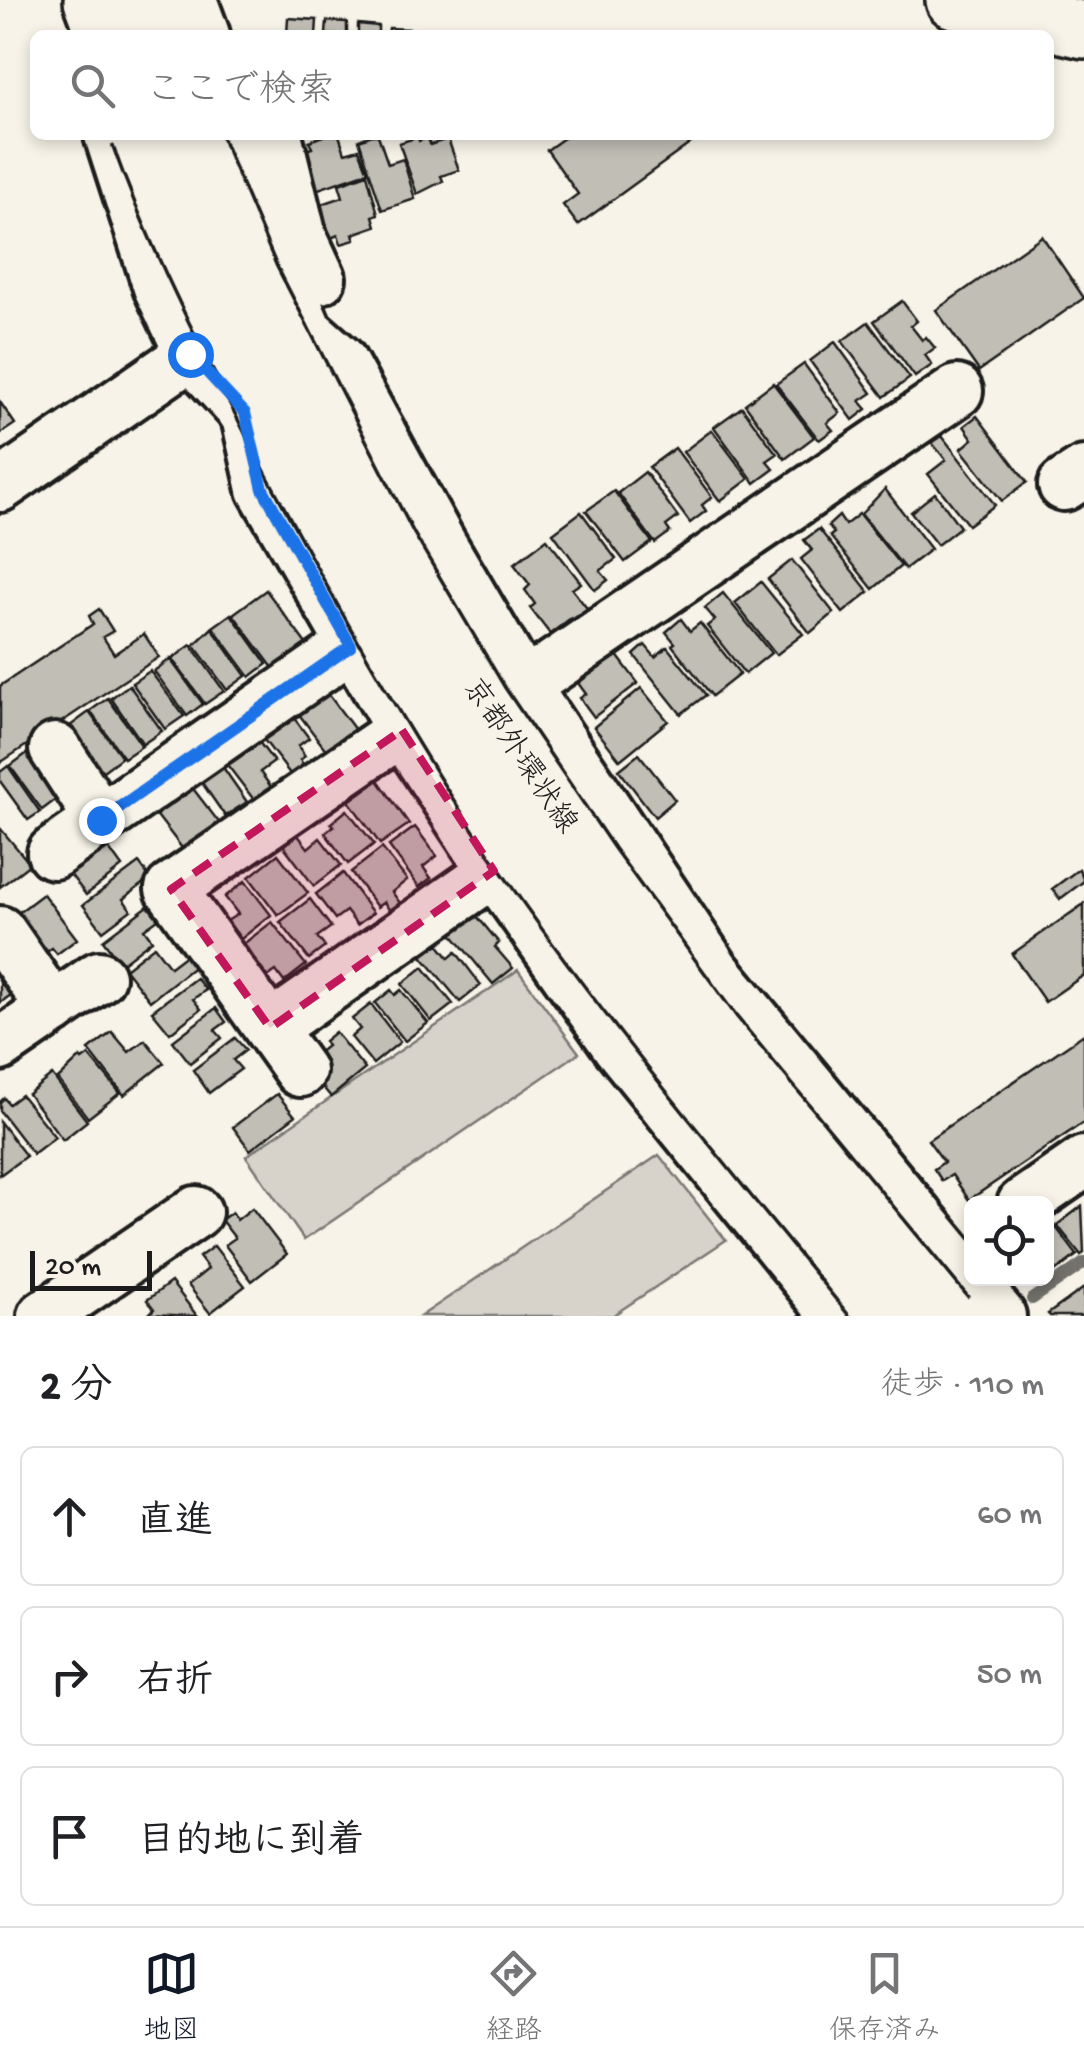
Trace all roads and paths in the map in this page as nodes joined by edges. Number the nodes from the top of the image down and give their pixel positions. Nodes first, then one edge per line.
1 (66, 0) edge
2 (92, 0) edge
3 (142, 0) edge
4 (954, 0) edge
5 (190, 26) edge
6 (75, 30) edge
7 (102, 30) edge
8 (1084, 30) edge
9 (112, 140) edge
10 (142, 140) edge
11 (191, 140) edge
12 (206, 140) edge
13 (235, 140) edge
14 (277, 140) edge
15 (190, 354) junction
16 (340, 360) junction
17 (957, 391) dead end
18 (245, 413) junction
19 (0, 486) edge
20 (351, 646) junction
21 (524, 686) junction
22 (402, 730) junction
23 (56, 749) dead end
24 (101, 820) junction
25 (53, 852) dead end
26 (494, 871) junction
27 (0, 932) edge
28 (99, 977) dead end
29 (53, 1008) junction
30 (270, 1028) junction
31 (0, 1045) edge
32 (300, 1071) dead end
33 (1084, 1162) edge
34 (1034, 1196) edge
35 (196, 1212) dead end
36 (960, 1246) edge
37 (44, 1316) edge
38 (838, 1316) edge
39 (887, 1316) edge
40 (946, 1316) edge
41 (1000, 1316) edge

1 - 6 street
2 - 7 main road
3 - 5 main road
4 - 8 main road
9 - 15 street
10 - 39 main road, 京都外環状線, bridge
11 - 40 main road, 京都外環状線, bridge
12 - 18 street
13 - 16 street
14 - 16 street
15 - 18 street
15 - 19 street
16 - 18 street
16 - 21 street
17 - 21 street
18 - 20 street
20 - 22 street
20 - 24 street
21 - 36 street
22 - 26 street
22 - 30 street
23 - 24 street
24 - 25 street
26 - 30 street
26 - 38 street
27 - 29 street
28 - 29 street
29 - 31 street
30 - 32 street
33 - 34 street
35 - 37 street
36 - 41 street

